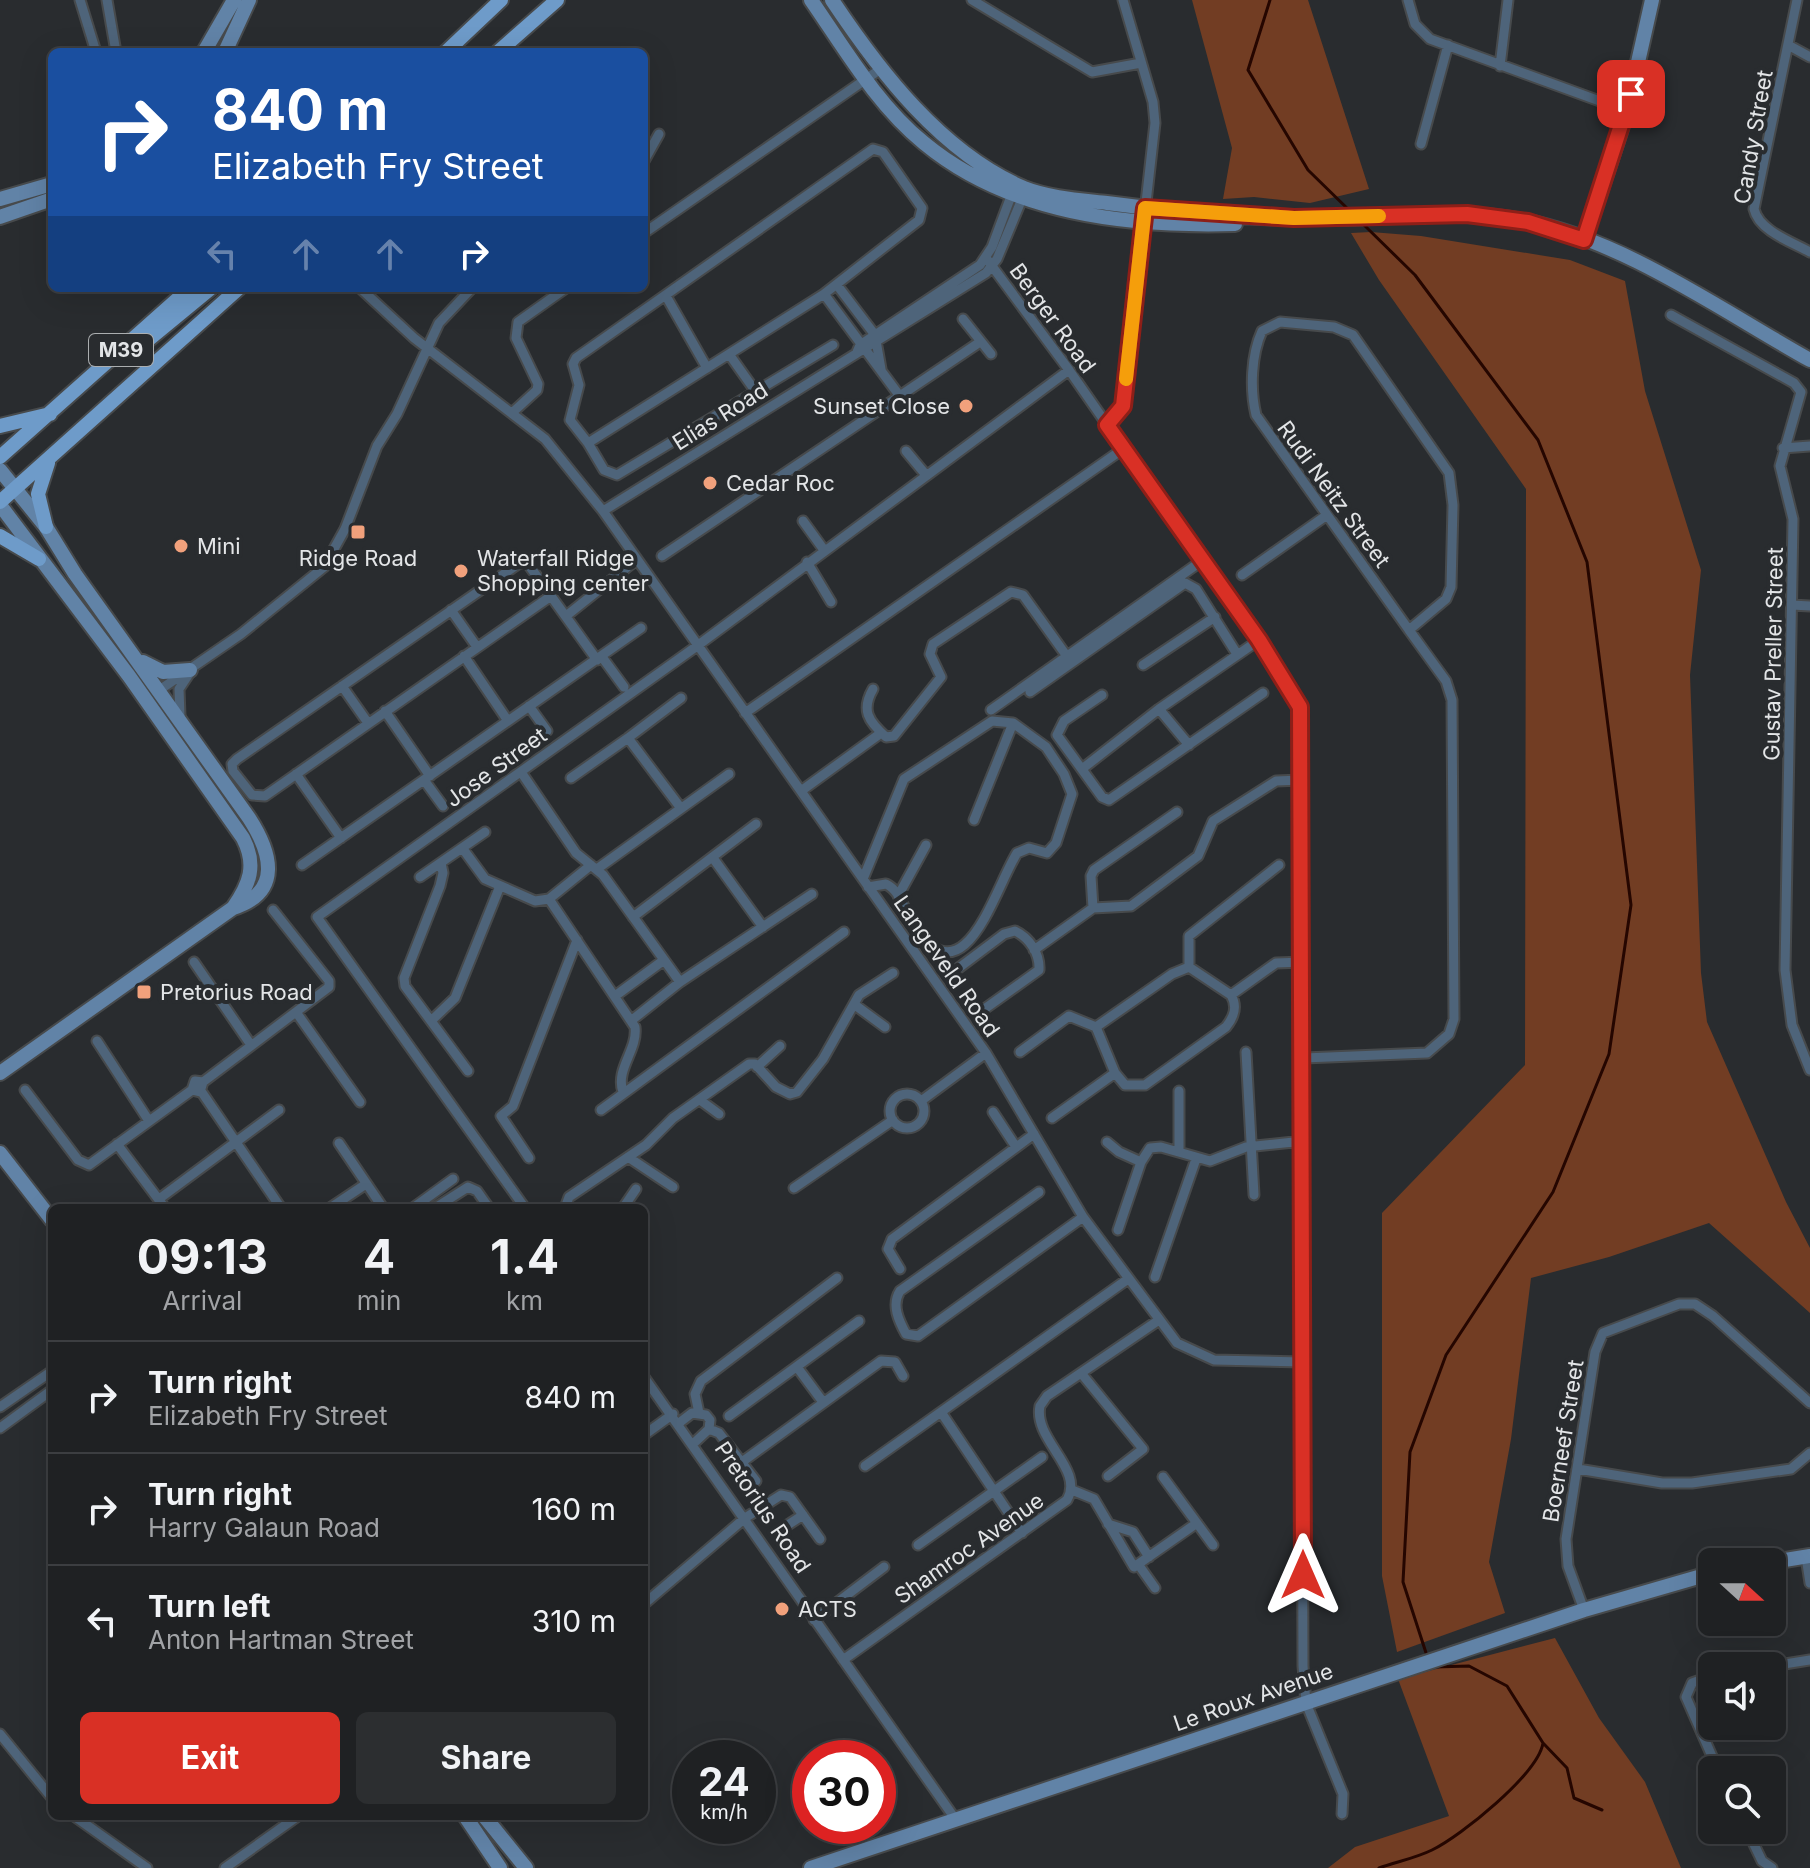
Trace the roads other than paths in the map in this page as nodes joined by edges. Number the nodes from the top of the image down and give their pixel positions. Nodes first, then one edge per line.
1 (80, 0) edge
2 (107, 0) edge
3 (234, 0) edge
4 (249, 0) edge
5 (501, 0) edge
6 (557, 0) edge
7 (811, 0) edge
8 (832, 0) edge
9 (972, 0) edge
10 (1123, 0) edge
11 (1408, 0) edge
12 (1508, 0) edge
13 (1652, 0) edge
14 (1797, 0) edge
15 (1448, 45) junction
16 (1788, 45) junction
17 (95, 48) edge
18 (115, 48) edge
19 (206, 48) edge
20 (227, 48) edge
21 (450, 48) edge
22 (503, 48) edge
23 (1810, 57) edge
24 (1141, 63) junction
25 (1500, 66) junction
26 (882, 68) junction
27 (864, 78) junction
28 (1627, 111) junction
29 (659, 134) dead end
30 (1421, 144) dead end
31 (648, 154) edge
32 (48, 185) edge
33 (1019, 192) junction
34 (0, 199) edge
35 (48, 200) edge
36 (1144, 214) junction
37 (0, 217) edge
38 (648, 230) edge
39 (1584, 240) junction
40 (1810, 252) edge
41 (990, 262) junction
42 (837, 285) junction
43 (186, 292) edge
44 (206, 292) edge
45 (235, 292) edge
46 (364, 292) edge
47 (468, 292) edge
48 (560, 292) edge
49 (824, 294) junction
50 (666, 296) junction
51 (1671, 315) dead end
52 (963, 319) dead end
53 (876, 339) junction
54 (980, 342) junction
55 (833, 345) dead end
56 (428, 349) junction
57 (860, 350) junction
58 (729, 354) junction
59 (991, 354) dead end
60 (1810, 360) edge
61 (707, 368) junction
62 (881, 369) junction
63 (1069, 370) junction
64 (92, 378) junction
65 (756, 392) junction
66 (899, 395) junction
67 (513, 412) junction
68 (53, 413) junction
69 (1107, 425) junction
70 (0, 426) edge
71 (588, 443) junction
72 (1810, 446) edge
73 (1783, 448) junction
74 (1123, 449) junction
75 (906, 451) dead end
76 (52, 456) junction
77 (0, 457) edge
78 (0, 470) edge
79 (926, 475) junction
80 (14, 489) junction
81 (0, 504) edge
82 (603, 511) junction
83 (1327, 515) junction
84 (803, 521) dead end
85 (46, 527) junction
86 (0, 536) edge
87 (824, 550) junction
88 (662, 556) dead end
89 (39, 559) junction
90 (1203, 560) junction
91 (635, 561) junction
92 (807, 562) junction
93 (1242, 575) dead end
94 (551, 596) junction
95 (831, 602) dead end
96 (1792, 605) junction
97 (1810, 606) edge
98 (451, 610) junction
99 (566, 616) junction
100 (1215, 617) junction
101 (641, 628) dead end
102 (1409, 630) junction
103 (1259, 640) junction
104 (697, 646) junction
105 (477, 647) junction
106 (1237, 654) junction
107 (1066, 655) junction
108 (464, 656) junction
109 (600, 658) junction
110 (139, 660) junction
111 (1143, 665) dead end
112 (192, 669) junction
113 (342, 686) junction
114 (624, 687) dead end
115 (873, 689) dead end
116 (158, 691) junction
117 (1030, 692) dead end
118 (1263, 693) dead end
119 (1102, 695) dead end
120 (681, 698) dead end
121 (529, 706) junction
122 (1159, 709) junction
123 (991, 710) dead end
124 (385, 711) junction
125 (745, 713) junction
126 (508, 721) junction
127 (181, 723) junction
128 (368, 723) junction
129 (1013, 723) junction
130 (547, 731) dead end
131 (881, 733) junction
132 (628, 738) junction
133 (174, 739) junction
134 (1189, 745) junction
135 (1082, 769) junction
136 (521, 772) junction
137 (296, 774) junction
138 (729, 774) dead end
139 (427, 778) junction
140 (571, 778) dead end
141 (1301, 780) junction
142 (801, 791) junction
143 (443, 806) dead end
144 (680, 807) junction
145 (1177, 812) dead end
146 (974, 820) dead end
147 (756, 824) dead end
148 (485, 832) dead end
149 (341, 838) junction
150 (926, 845) dead end
151 (463, 849) junction
152 (713, 858) junction
153 (441, 863) junction
154 (302, 865) dead end
155 (1279, 865) dead end
156 (594, 867) junction
157 (420, 877) dead end
158 (866, 883) junction
159 (500, 886) junction
160 (812, 894) dead end
161 (898, 896) junction
162 (549, 899) junction
163 (233, 908) junction
164 (1093, 908) junction
165 (273, 910) dead end
166 (633, 917) junction
167 (763, 927) junction
168 (844, 932) dead end
169 (577, 940) junction
170 (1034, 950) junction
171 (664, 960) junction
172 (194, 962) dead end
173 (1303, 962) junction
174 (1189, 967) junction
175 (893, 973) dead end
176 (952, 973) dead end
177 (680, 982) junction
178 (1231, 995) junction
179 (615, 996) junction
180 (855, 1005) junction
181 (983, 1010) dead end
182 (296, 1012) junction
183 (432, 1020) junction
184 (632, 1020) junction
185 (885, 1027) dead end
186 (1096, 1027) junction
187 (97, 1041) dead end
188 (251, 1045) junction
189 (780, 1046) dead end
190 (1020, 1052) dead end
191 (1246, 1052) dead end
192 (986, 1053) junction
193 (1304, 1058) junction
194 (757, 1067) junction
195 (1810, 1070) edge
196 (468, 1071) dead end
197 (2, 1073) edge
198 (1115, 1073) junction
199 (199, 1088) junction
200 (25, 1090) dead end
201 (1179, 1091) dead end
202 (623, 1092) junction
203 (700, 1100) junction
204 (921, 1101) junction
205 (360, 1102) dead end
206 (279, 1110) dead end
207 (601, 1110) dead end
208 (993, 1112) dead end
209 (719, 1114) dead end
210 (1052, 1118) dead end
211 (893, 1120) junction
212 (149, 1121) junction
213 (1034, 1134) junction
214 (1303, 1141) junction
215 (1107, 1142) dead end
216 (233, 1143) junction
217 (339, 1143) dead end
218 (117, 1144) junction
219 (1252, 1146) junction
220 (1016, 1147) junction
221 (1179, 1152) junction
222 (0, 1153) edge
223 (628, 1157) junction
224 (529, 1158) dead end
225 (1196, 1159) junction
226 (1141, 1162) junction
227 (453, 1179) dead end
228 (366, 1184) junction
229 (673, 1187) dead end
230 (794, 1188) dead end
231 (636, 1189) dead end
232 (1039, 1192) dead end
233 (1254, 1195) dead end
234 (162, 1204) edge
235 (278, 1204) edge
236 (336, 1204) edge
237 (380, 1204) edge
238 (419, 1204) edge
239 (441, 1204) edge
240 (486, 1204) edge
241 (522, 1204) edge
242 (566, 1204) edge
243 (626, 1204) edge
244 (48, 1215) edge
245 (1083, 1217) junction
246 (1118, 1230) dead end
247 (900, 1269) dead end
248 (1155, 1277) dead end
249 (837, 1278) dead end
250 (1128, 1279) junction
251 (1159, 1320) junction
252 (859, 1321) dead end
253 (1302, 1362) junction
254 (797, 1367) junction
255 (1081, 1373) junction
256 (48, 1374) edge
257 (903, 1376) dead end
258 (648, 1382) edge
259 (48, 1393) edge
260 (823, 1402) junction
261 (1810, 1403) edge
262 (4, 1404) edge
263 (941, 1412) junction
264 (699, 1413) junction
265 (18, 1416) junction
266 (729, 1416) dead end
267 (676, 1418) junction
268 (0, 1428) edge
269 (709, 1429) junction
270 (648, 1433) edge
271 (694, 1443) junction
272 (1810, 1453) edge
273 (1042, 1457) dead end
274 (742, 1462) junction
275 (865, 1466) dead end
276 (1578, 1469) junction
277 (1108, 1476) dead end
278 (1163, 1477) dead end
279 (756, 1481) dead end
280 (1072, 1490) junction
281 (994, 1491) junction
282 (803, 1515) junction
283 (745, 1518) junction
284 (1197, 1523) junction
285 (1108, 1524) junction
286 (780, 1530) dead end
287 (1022, 1533) junction
288 (820, 1539) dead end
289 (918, 1545) dead end
290 (1213, 1545) dead end
291 (1808, 1556) edge
292 (1149, 1557) junction
293 (1786, 1560) edge
294 (1136, 1566) junction
295 (884, 1567) dead end
296 (1698, 1577) edge
297 (1810, 1583) edge
298 (1155, 1588) dead end
299 (648, 1601) edge
300 (1584, 1610) junction
301 (814, 1620) junction
302 (843, 1660) junction
303 (1810, 1660) edge
304 (1786, 1664) edge
305 (1698, 1681) edge
306 (1306, 1703) junction
307 (1698, 1724) edge
308 (0, 1734) edge
309 (48, 1793) edge
310 (1342, 1814) dead end
311 (80, 1820) edge
312 (292, 1820) edge
313 (468, 1820) edge
314 (487, 1820) edge
315 (956, 1820) junction
316 (1754, 1844) edge
317 (147, 1868) edge
318 (225, 1868) edge
319 (500, 1868) edge
320 (526, 1868) edge
321 (811, 1868) edge
322 (1772, 1868) edge

1 - 17 street
2 - 18 street
3 - 19 main road
4 - 20 main road
5 - 21 main road
6 - 22 main road
7 - 27 main road
8 - 26 main road
9 - 24 street
10 - 24 street
11 - 15 street
12 - 25 street
13 - 28 main road
14 - 16 street, Candy Street
15 - 25 street
15 - 30 street
16 - 23 street
16 - 40 street, Candy Street
24 - 36 street
25 - 28 street
26 - 27 street
26 - 33 main road
27 - 33 main road
27 - 38 street
28 - 39 main road
29 - 31 street
32 - 34 main road
33 - 36 main road
33 - 41 street
35 - 37 main road
36 - 39 main road
36 - 69 street
39 - 60 main road
41 - 53 street, Elias Road
41 - 63 street, Berger Road
42 - 49 street
42 - 50 street
42 - 53 street
43 - 64 main road, M39
44 - 64 main road
45 - 76 main road, M39
46 - 56 street, Langeveld Road
47 - 56 street
48 - 67 street
49 - 57 street
49 - 58 street
50 - 61 street
50 - 71 street
51 - 73 street, Gustav Preller Street
52 - 54 street
53 - 57 street, Elias Road
53 - 62 street
54 - 59 street
54 - 66 street
55 - 65 street
56 - 67 street, Langeveld Road
56 - 112 street
57 - 62 street
57 - 82 street, Elias Road
58 - 61 street
58 - 65 street
61 - 71 street
62 - 66 street
63 - 69 street, Berger Road
63 - 79 street, Jose Street
64 - 68 main road, M39
65 - 71 street
66 - 88 street
67 - 82 street, Langeveld Road
68 - 70 main road
68 - 77 main road, M39
69 - 74 street, Berger Road
72 - 73 street
73 - 96 street, Gustav Preller Street
74 - 90 street, Berger Road
74 - 125 street
75 - 79 street
76 - 80 main road, M39
76 - 85 main road
78 - 80 main road
79 - 87 street, Jose Street
80 - 81 main road, M39
80 - 85 main road
81 - 89 main road
82 - 91 street, Langeveld Road
83 - 93 street
83 - 102 street, Rudi Neitz Street
83 - 102 street, Rudi Neitz Street
84 - 87 street
85 - 110 main road
86 - 89 main road
87 - 92 street, Jose Street
89 - 133 main road
90 - 103 street, Berger Road
90 - 107 street
91 - 99 street
91 - 104 street, Langeveld Road
92 - 95 street
92 - 104 street, Jose Street
94 - 98 street
94 - 99 street
94 - 105 street
96 - 97 street
96 - 195 street, Gustav Preller Street
98 - 105 street
98 - 113 street
99 - 109 street
100 - 106 street
100 - 111 street
100 - 117 street
101 - 109 street
102 - 193 street, Rudi Neitz Street
103 - 106 street
103 - 141 street, Berger Road
104 - 125 street, Langeveld Road
104 - 136 street, Jose Street
105 - 108 street
106 - 122 street
107 - 123 street
107 - 131 street
108 - 124 street
108 - 126 street
109 - 114 street
109 - 121 street
110 - 112 main road
110 - 116 main road
112 - 116 street
112 - 127 street
113 - 128 street
113 - 137 street
115 - 131 street
116 - 127 main road
116 - 133 main road
118 - 134 street
119 - 135 street
120 - 132 street
121 - 126 street
121 - 130 street
122 - 134 street
122 - 135 street
124 - 128 street
124 - 139 street
125 - 142 street, Langeveld Road
126 - 139 street
127 - 163 main road
128 - 137 street
129 - 146 street
129 - 158 street
129 - 161 street
131 - 142 street
132 - 140 street
132 - 144 street
133 - 163 main road
134 - 135 street
136 - 156 street
136 - 241 street, Jose Street
137 - 149 street
138 - 144 street
139 - 143 street
139 - 149 street
141 - 164 street
141 - 173 street, Berger Road
142 - 158 street, Langeveld Road
144 - 156 street
145 - 164 street
147 - 152 street
148 - 151 street
149 - 154 street
150 - 161 street
151 - 153 street
151 - 159 street
152 - 166 street
152 - 167 street
153 - 157 street
153 - 183 street
155 - 174 street
156 - 162 street
156 - 166 street
158 - 161 street
158 - 192 street, Langeveld Road
159 - 162 street
159 - 183 street
160 - 167 street
162 - 169 street
163 - 197 main road
164 - 170 street
165 - 182 street
166 - 171 street
167 - 177 street
168 - 202 street
169 - 179 street
169 - 224 street
170 - 176 street
170 - 181 street
171 - 177 street
171 - 179 street
172 - 188 street
173 - 178 street
173 - 193 street, Berger Road
174 - 178 street
174 - 186 street
175 - 180 street
177 - 184 street
178 - 198 street
179 - 184 street
180 - 185 street
180 - 194 street
182 - 188 street
182 - 205 street
183 - 196 street
184 - 202 street
186 - 190 street
186 - 198 street
187 - 212 street
188 - 199 street
189 - 194 street
191 - 219 street
192 - 204 street
192 - 213 street, Langeveld Road
193 - 214 street, Berger Road
194 - 203 street
198 - 210 street
199 - 212 street
199 - 216 street
200 - 218 street
201 - 221 street
202 - 207 street
203 - 209 street
203 - 223 street
204 - 211 street
204 - 211 street
206 - 216 street
208 - 220 street
211 - 230 street
212 - 218 street
213 - 220 street
213 - 245 street, Langeveld Road
214 - 219 street
214 - 253 street, Berger Road
215 - 226 street
216 - 234 street
216 - 235 street
217 - 228 street
218 - 234 street
219 - 225 street
219 - 233 street
220 - 247 street
221 - 225 street
221 - 226 street
222 - 244 main road
223 - 229 street
223 - 242 street
225 - 248 street
226 - 246 street
227 - 238 street
228 - 236 street
228 - 237 street
231 - 243 street
232 - 245 street
239 - 240 street
245 - 250 street, Langeveld Road
249 - 264 street
250 - 251 street, Langeveld Road
250 - 263 street
251 - 253 street, Langeveld Road
251 - 255 street, Shamroc Avenue
252 - 254 street
253 - 306 street, Berger Road
254 - 260 street
254 - 266 street
255 - 277 street
255 - 280 street, Shamroc Avenue
256 - 262 street
257 - 260 street
258 - 267 street, Pretorius Road
259 - 265 street
260 - 274 street
261 - 276 street, Boerneef Street
262 - 265 street
263 - 275 street
263 - 281 street
264 - 267 street
264 - 269 street
265 - 268 street
267 - 270 street
267 - 271 street, Pretorius Road
269 - 271 street
269 - 274 street
271 - 283 street, Pretorius Road
272 - 276 street
273 - 281 street
274 - 279 street
276 - 300 street, Boerneef Street
278 - 284 street
280 - 285 street
280 - 287 street, Shamroc Avenue
281 - 287 street
281 - 289 street
282 - 283 street
282 - 286 street
282 - 288 street
283 - 299 street
283 - 301 street, Pretorius Road
284 - 290 street
284 - 292 street
285 - 292 street
285 - 294 street
287 - 302 street, Shamroc Avenue
291 - 293 main road
291 - 297 street
292 - 294 street
294 - 298 street
295 - 301 street
296 - 300 main road, Le Roux Avenue
300 - 306 main road, Le Roux Avenue
301 - 302 street, Pretorius Road
302 - 315 street, Pretorius Road
303 - 304 street
305 - 307 street
306 - 310 street, Berger Road
306 - 315 main road, Le Roux Avenue
308 - 309 street
311 - 317 street
312 - 318 street
313 - 319 main road
314 - 320 main road
315 - 321 main road, Le Roux Avenue
316 - 322 street

